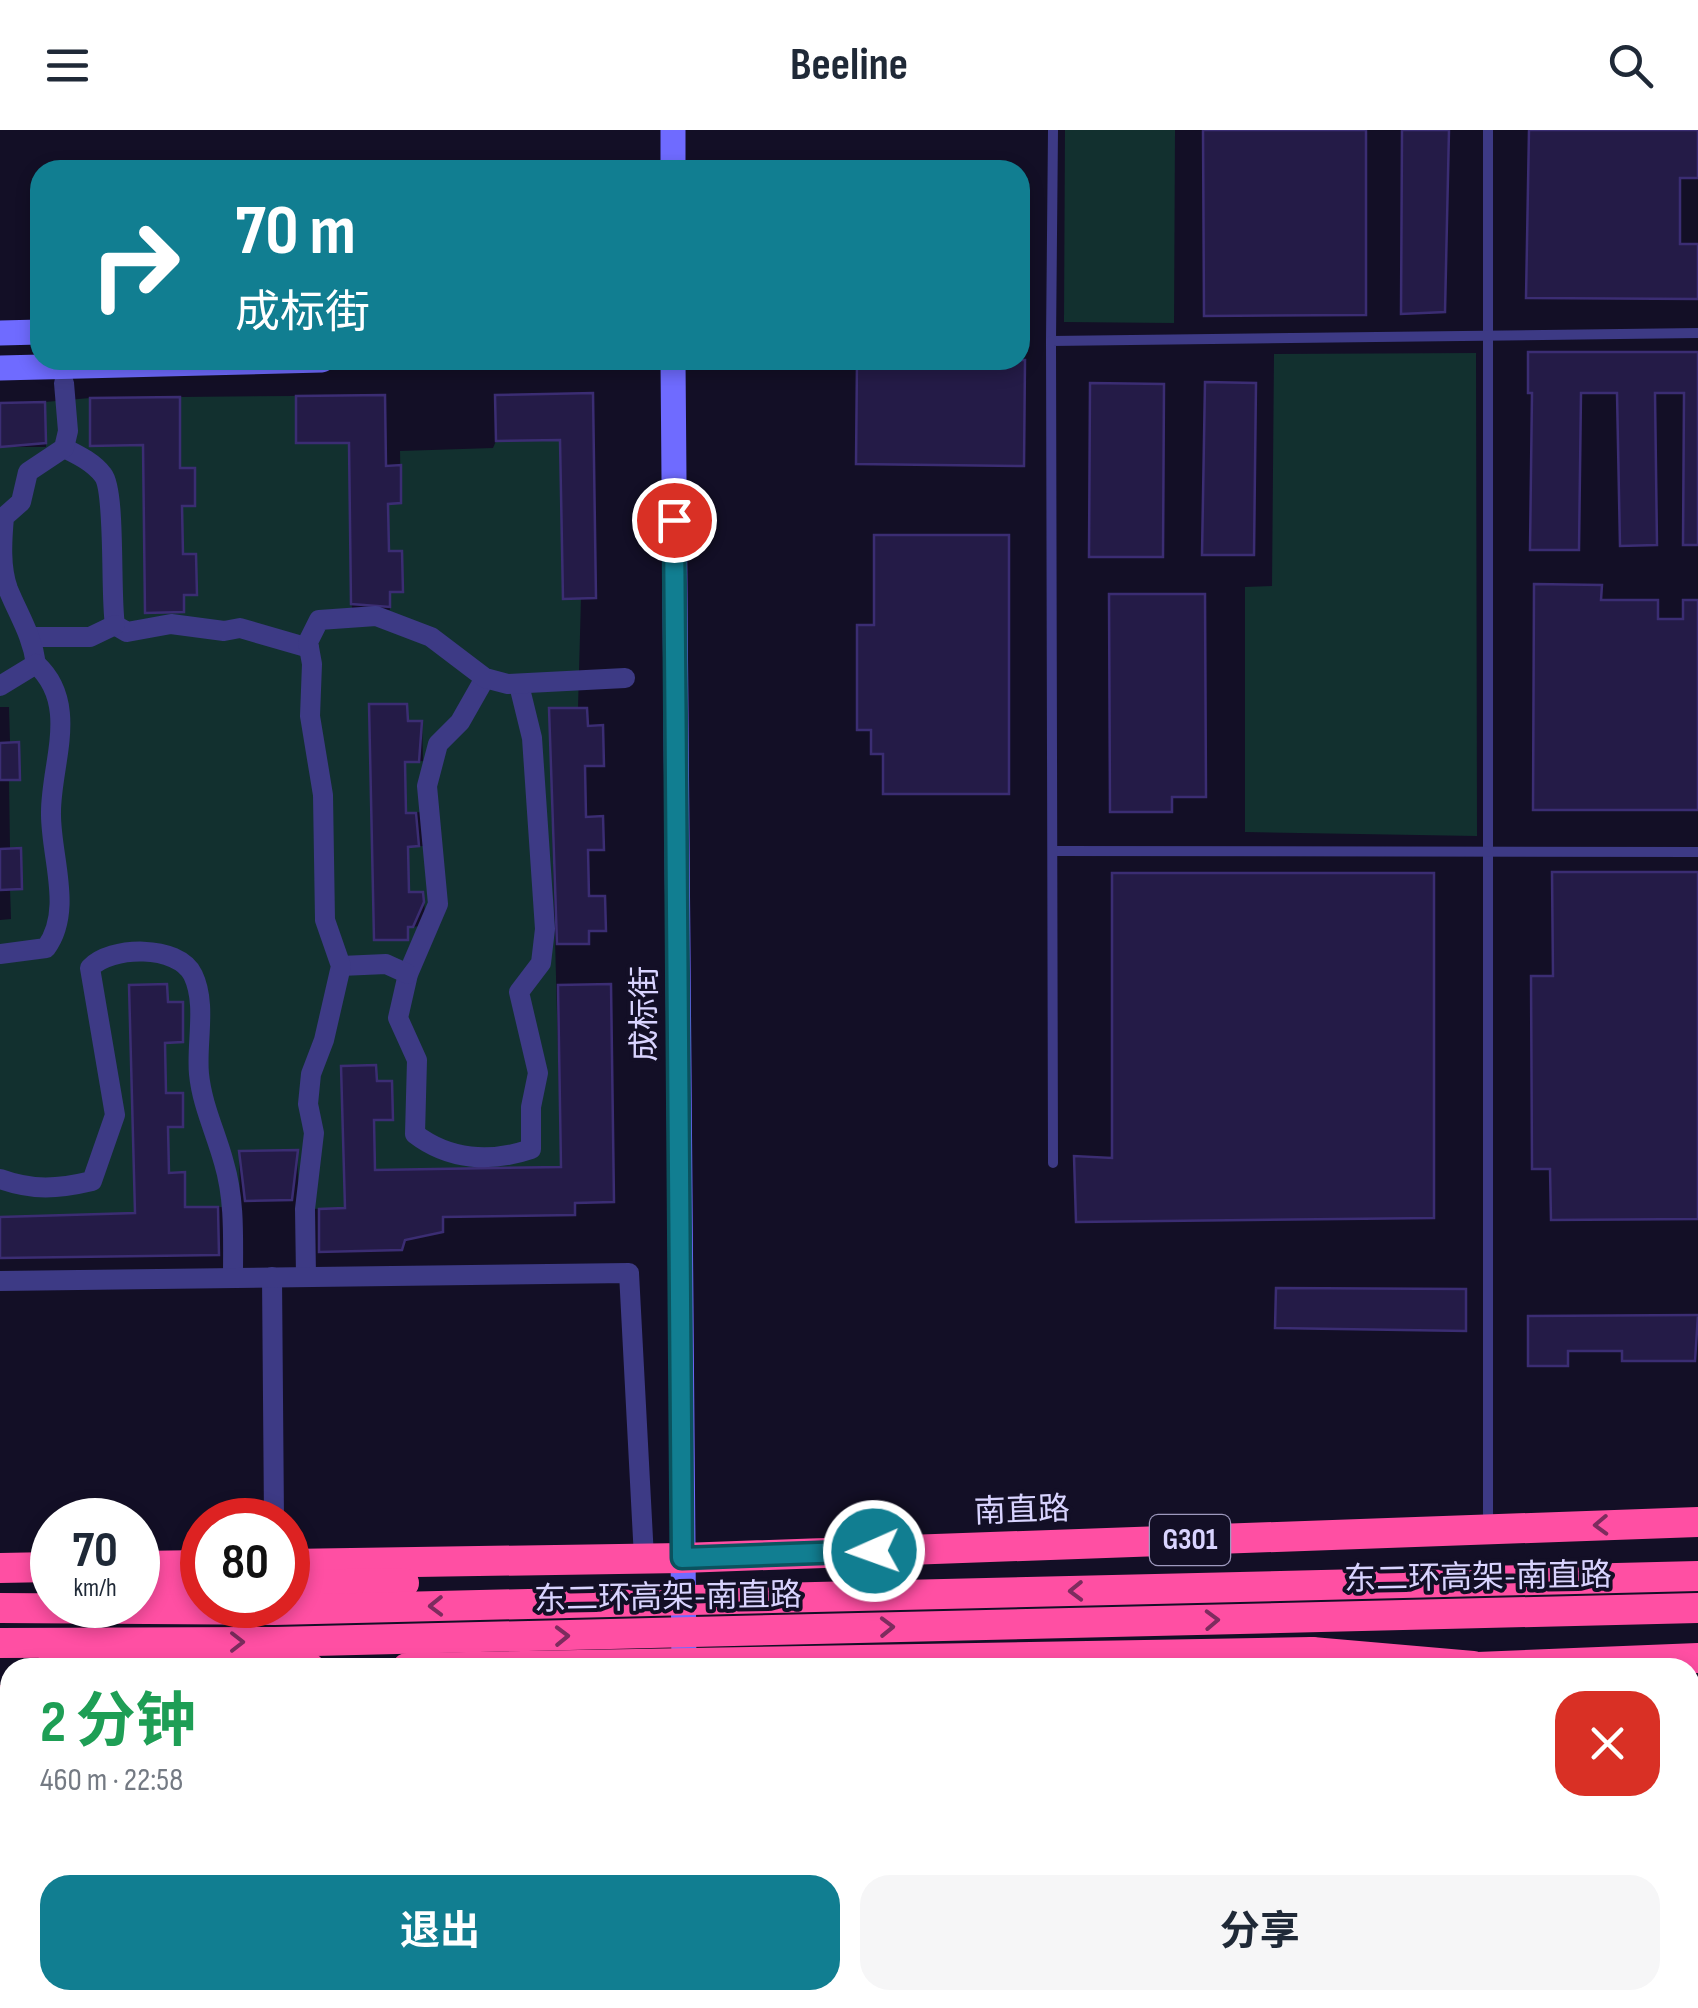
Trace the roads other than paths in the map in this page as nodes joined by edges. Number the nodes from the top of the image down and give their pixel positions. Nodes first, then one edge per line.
1 (672, 130) edge
2 (1054, 130) edge
3 (1488, 130) edge
4 (673, 160) edge
5 (30, 332) edge
6 (0, 333) edge
7 (1698, 334) edge
8 (1490, 335) junction
9 (1051, 341) junction
10 (30, 367) edge
11 (0, 368) edge
12 (673, 370) edge
13 (64, 383) dead end
14 (64, 448) junction
15 (114, 625) junction
16 (32, 637) junction
17 (309, 648) junction
18 (36, 664) junction
19 (485, 678) junction
20 (625, 678) dead end
21 (0, 686) edge
22 (520, 689) dead end
23 (1052, 851) junction
24 (1490, 851) junction
25 (1698, 852) edge
26 (0, 954) edge
27 (341, 966) junction
28 (408, 974) junction
29 (1053, 1163) dead end
30 (0, 1179) edge
31 (306, 1276) junction
32 (272, 1277) junction
33 (233, 1278) junction
34 (0, 1281) edge
35 (274, 1498) edge
36 (1698, 1522) edge
37 (1488, 1530) junction
38 (644, 1558) junction
39 (682, 1558) junction
40 (310, 1564) edge
41 (0, 1568) edge
42 (30, 1568) edge
43 (1698, 1576) edge
44 (310, 1585) edge
45 (0, 1588) edge
46 (30, 1588) edge
47 (0, 1608) edge
48 (1698, 1608) edge
49 (0, 1645) edge
50 (97, 1658) edge
51 (684, 1658) edge
52 (972, 1658) edge
53 (1391, 1658) edge

1 - 4 street
2 - 9 lane
3 - 8 lane
5 - 6 street
7 - 8 lane
8 - 9 lane
8 - 24 lane
9 - 23 lane
10 - 11 street
12 - 39 street, 成标街
13 - 14 street
14 - 15 street
14 - 16 street
15 - 16 street
15 - 17 street
16 - 18 street
17 - 19 street
17 - 27 street
18 - 21 street
18 - 26 street
19 - 20 street
19 - 28 street
22 - 28 street
23 - 24 lane
23 - 29 lane
24 - 25 lane
24 - 37 lane
27 - 28 street
27 - 31 street
30 - 33 street
31 - 32 street
31 - 38 street
32 - 33 street
32 - 35 street
33 - 34 street
36 -> 37 highway, 南直路 / G301
37 - 39 highway, 南直路 / G301
38 - 39 highway, 南直路 / G301
38 - 40 highway, 南直路 / G301
38 - 44 highway
39 - 51 street, 成标街
41 - 42 highway
43 -> 47 highway, 东二环高架-南直路, bridge
45 - 46 highway
49 -> 48 highway, 东二环高架-南直路, bridge
49 - 50 highway, bridge
52 - 53 highway, bridge

